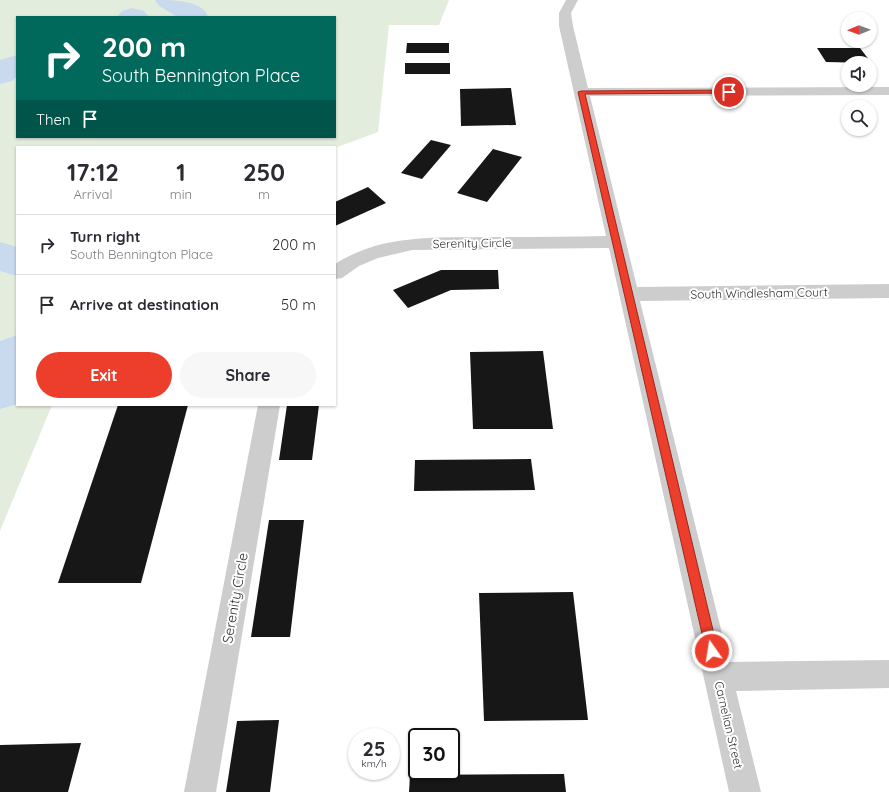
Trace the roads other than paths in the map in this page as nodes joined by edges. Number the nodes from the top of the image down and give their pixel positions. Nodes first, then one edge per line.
1 (572, 0) edge
2 (889, 91) edge
3 (581, 92) junction
4 (616, 242) junction
5 (336, 272) edge
6 (889, 292) edge
7 (628, 294) junction
8 (269, 406) edge
9 (889, 674) edge
10 (718, 677) junction
11 (200, 792) edge
12 (745, 792) edge

1 - 3 street, Carnelian Street
2 - 3 street
3 - 4 street, Carnelian Street
4 - 5 street, Serenity Circle
4 - 7 street, Carnelian Street
6 - 7 street, South Windlesham Court
7 - 10 street, Carnelian Street
8 - 11 street, Serenity Circle
9 - 10 street
10 - 12 street, Carnelian Street

